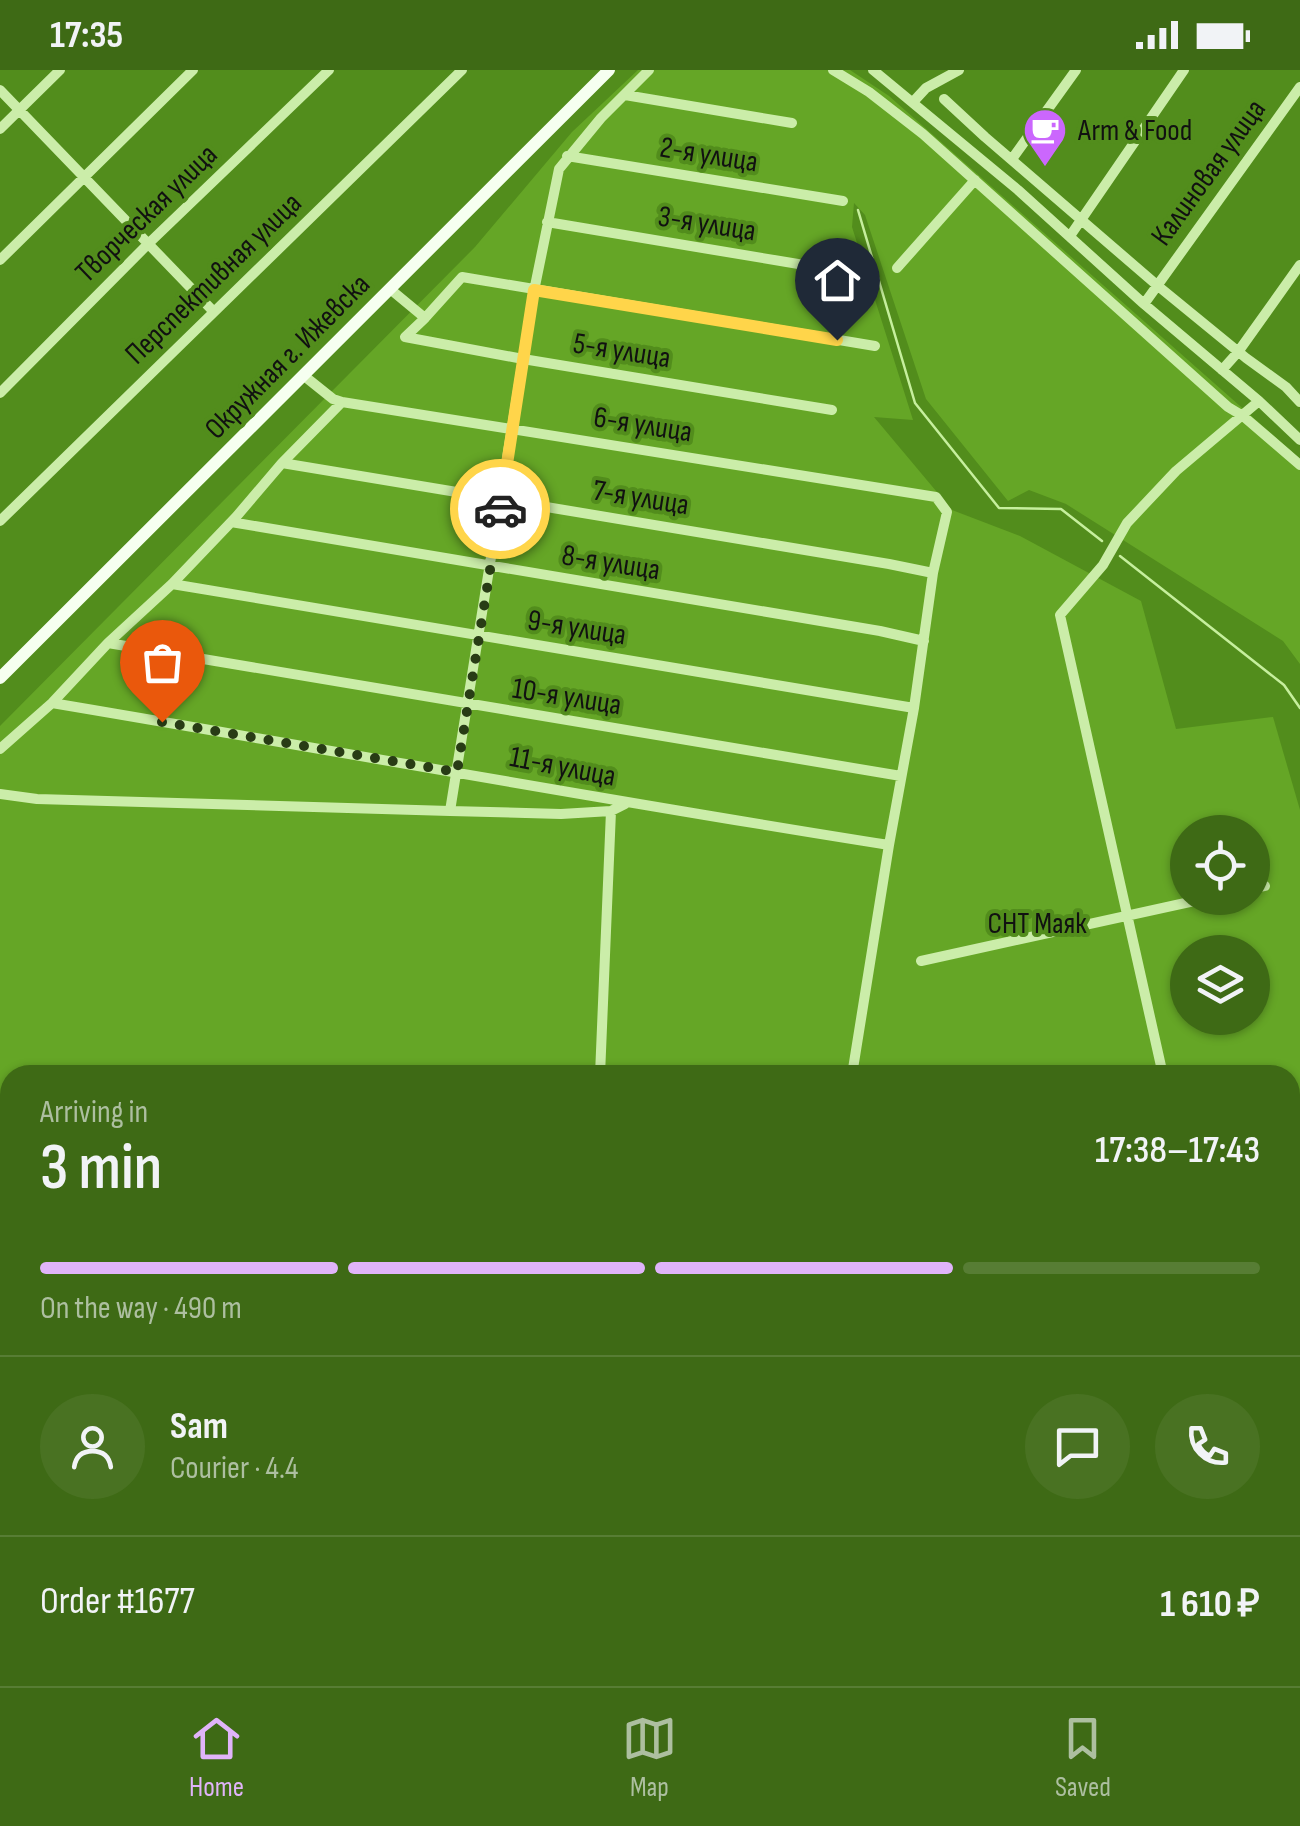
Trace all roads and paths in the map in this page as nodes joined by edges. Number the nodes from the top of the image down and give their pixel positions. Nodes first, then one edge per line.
1 (60, 70) edge
2 (194, 70) edge
3 (329, 70) edge
4 (462, 70) edge
5 (610, 70) edge
6 (649, 70) edge
7 (834, 70) edge
8 (873, 70) edge
9 (959, 70) edge
10 (1076, 70) edge
11 (1184, 70) edge
12 (1300, 87) edge
13 (0, 90) edge
14 (624, 95) junction
15 (944, 99) dead end
16 (913, 102) junction
17 (20, 110) junction
18 (792, 123) dead end
19 (0, 129) edge
20 (568, 156) junction
21 (1012, 159) junction
22 (1030, 176) junction
23 (84, 178) junction
24 (974, 180) junction
25 (1018, 190) junction
26 (843, 201) dead end
27 (1080, 218) junction
28 (547, 222) junction
29 (1070, 236) junction
30 (147, 245) junction
31 (0, 260) edge
32 (1300, 265) edge
33 (897, 268) dead end
34 (858, 274) dead end
35 (1158, 286) junction
36 (390, 289) junction
37 (534, 290) junction
38 (1144, 304) junction
39 (214, 312) junction
40 (424, 318) junction
41 (875, 346) dead end
42 (1238, 352) junction
43 (524, 359) junction
44 (1222, 370) junction
45 (304, 376) junction
46 (0, 393) edge
47 (1259, 401) junction
48 (342, 402) junction
49 (1300, 402) edge
50 (832, 410) dead end
51 (1243, 416) junction
52 (514, 428) junction
53 (1300, 440) edge
54 (282, 462) junction
55 (1300, 465) edge
56 (501, 499) junction
57 (0, 522) edge
58 (231, 522) junction
59 (490, 567) junction
60 (933, 573) junction
61 (172, 584) junction
62 (479, 636) junction
63 (924, 641) junction
64 (108, 643) junction
65 (0, 678) edge
66 (52, 703) junction
67 (467, 704) junction
68 (914, 708) junction
69 (0, 748) edge
70 (457, 772) junction
71 (901, 776) junction
72 (0, 794) edge
73 (624, 804) junction
74 (450, 811) junction
75 (611, 811) junction
76 (889, 846) junction
77 (1170, 906) edge
78 (1127, 914) junction
79 (922, 961) dead end
80 (600, 1065) edge
81 (854, 1065) edge
82 (1161, 1065) edge

1 - 17 street
2 - 23 street
3 - 30 street, Творческая улица
4 - 39 street, Перспективная улица
5 - 36 main road, Окружная г. Ижевска
6 - 14 street
7 - 24 street
8 - 16 street
9 - 16 street
10 - 21 street
11 - 27 street
12 - 35 street, Калиновая улица
13 - 17 street
14 - 18 street
14 - 20 street
15 - 21 street
16 - 25 street
17 - 19 street
17 - 23 street
20 - 26 street, 2-я улица
20 - 28 street
21 - 22 street
22 - 25 street
22 - 27 street
23 - 30 street
23 - 31 street
24 - 33 street
24 - 51 street
25 - 29 street
27 - 29 street
27 - 35 street
28 - 34 street, 3-я улица
28 - 37 street
29 - 38 street
30 - 39 street
30 - 46 street, Творческая улица
32 - 42 street
35 - 38 street, Калиновая улица
35 - 42 street
36 - 40 street
36 - 45 main road, Окружная г. Ижевска
37 - 40 street
37 - 41 street
37 - 43 street
38 - 44 street
39 - 57 street, Перспективная улица
40 - 43 street, 5-я улица
42 - 44 street
42 - 49 street
43 - 50 street, 5-я улица
43 - 52 street
44 - 47 street
45 - 48 street
45 - 65 main road, Окружная г. Ижевска
47 - 51 street
47 - 53 street
48 - 52 street, 6-я улица
48 - 54 street
51 - 55 street
51 - 78 street
52 - 56 street
52 - 60 street, 6-я улица
54 - 56 street, 7-я улица
54 - 58 street
56 - 59 street
56 - 60 street, 7-я улица
58 - 59 street, 8-я улица
58 - 61 street
59 - 62 street
59 - 63 street, 8-я улица
60 - 63 street
61 - 62 street, 9-я улица
61 - 64 street
62 - 67 street
62 - 68 street, 9-я улица
63 - 68 street
64 - 66 street
64 - 67 street, 10-я улица
66 - 69 street
66 - 70 street, 11-я улица
67 - 70 street
67 - 71 street, 10-я улица
68 - 71 street
70 - 73 street, 11-я улица
70 - 74 street
71 - 76 street
72 - 74 street
73 - 75 street
73 - 76 street, 11-я улица
74 - 75 street
75 - 80 street
76 - 81 street
77 - 78 street
78 - 79 street
78 - 82 street

